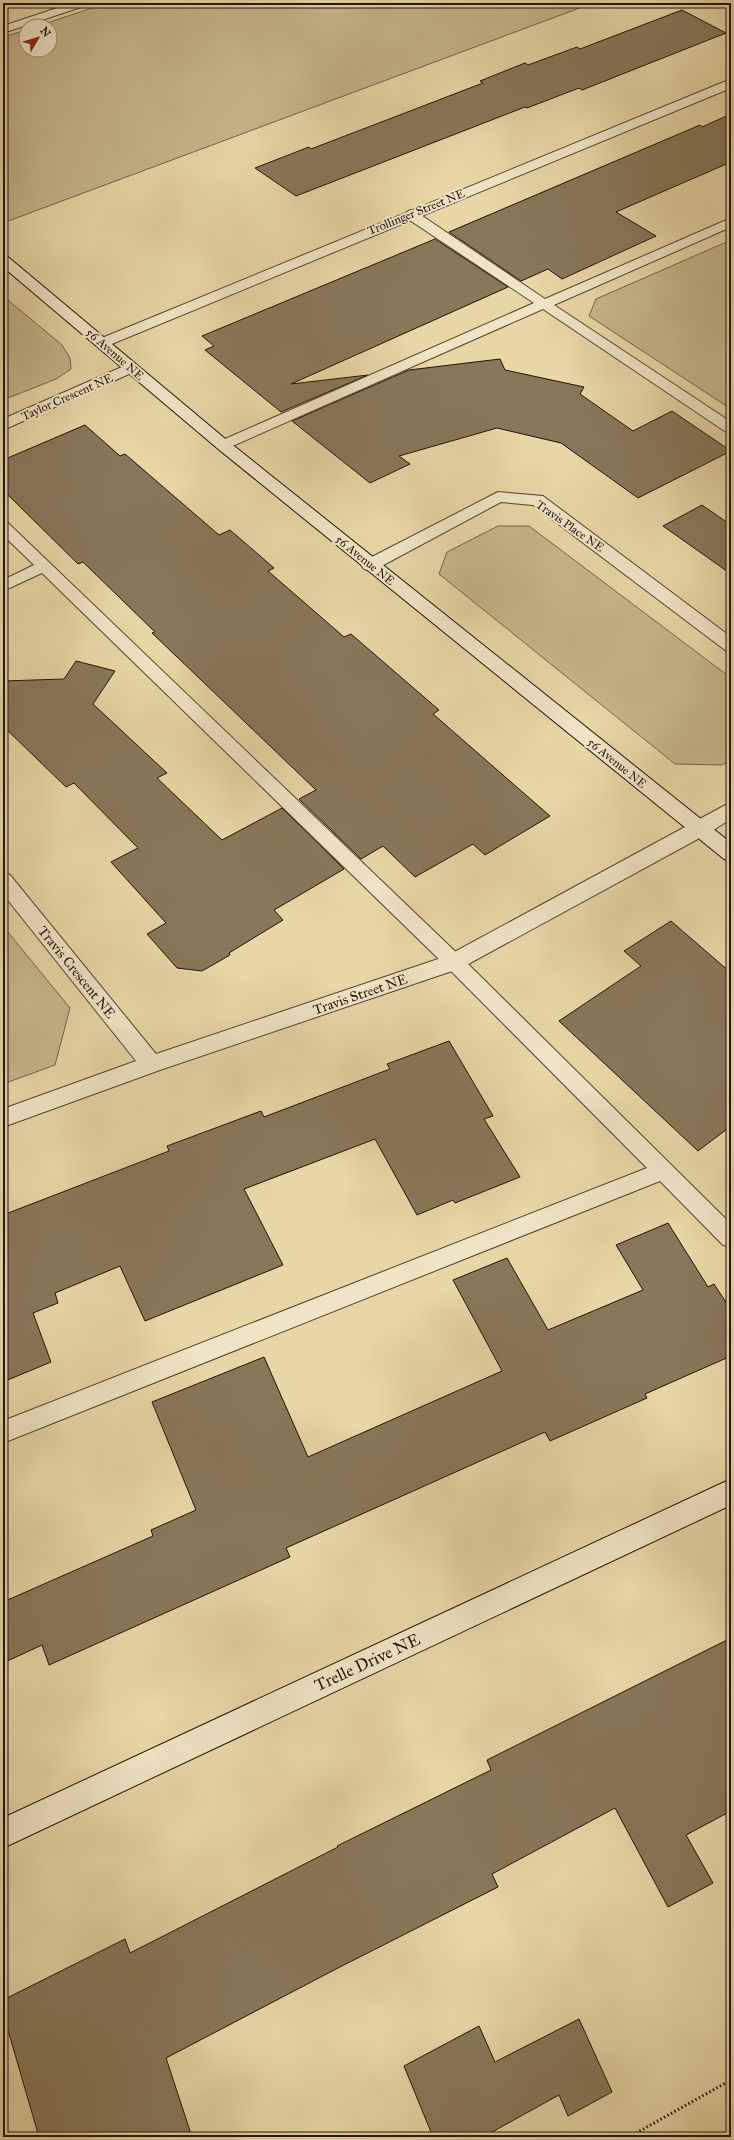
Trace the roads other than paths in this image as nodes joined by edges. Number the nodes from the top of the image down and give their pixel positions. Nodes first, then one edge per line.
1 (83, 3) edge
2 (3, 30) edge
3 (731, 83) edge
4 (410, 214) junction
5 (731, 222) edge
6 (3, 260) edge
7 (543, 304) junction
8 (102, 343) junction
9 (131, 368) junction
10 (3, 425) edge
11 (731, 429) edge
12 (223, 445) junction
13 (3, 526) edge
14 (370, 565) junction
15 (44, 566) junction
16 (3, 586) edge
17 (731, 646) edge
18 (731, 809) edge
19 (700, 829) junction
20 (731, 854) edge
21 (3, 880) edge
22 (454, 962) junction
23 (152, 1064) junction
24 (3, 1118) edge
25 (662, 1171) junction
26 (731, 1238) edge
27 (3, 1432) edge
28 (731, 1492) edge
29 (3, 1832) edge

1 - 2 lane
3 - 4 street, Trollinger Street NE
4 - 7 lane
4 - 8 street, Trollinger Street NE
5 - 7 lane
6 - 8 street, 56 Avenue NE
7 - 11 lane
7 - 12 lane
8 - 9 street, 56 Avenue NE
9 - 10 street, Taylor Crescent NE
9 - 12 street, 56 Avenue NE
12 - 14 street, 56 Avenue NE
13 - 15 lane
14 - 17 street, Travis Place NE
14 - 19 street, 56 Avenue NE
15 - 16 lane
15 - 22 lane
18 - 19 street
19 - 20 street, 56 Avenue NE
19 - 22 street, Travis Street NE
21 - 23 street, Travis Crescent NE
22 - 23 street, Travis Street NE
22 - 25 lane
23 - 24 street, Travis Street NE
25 - 26 lane
25 - 27 lane
28 - 29 street, Trelle Drive NE

